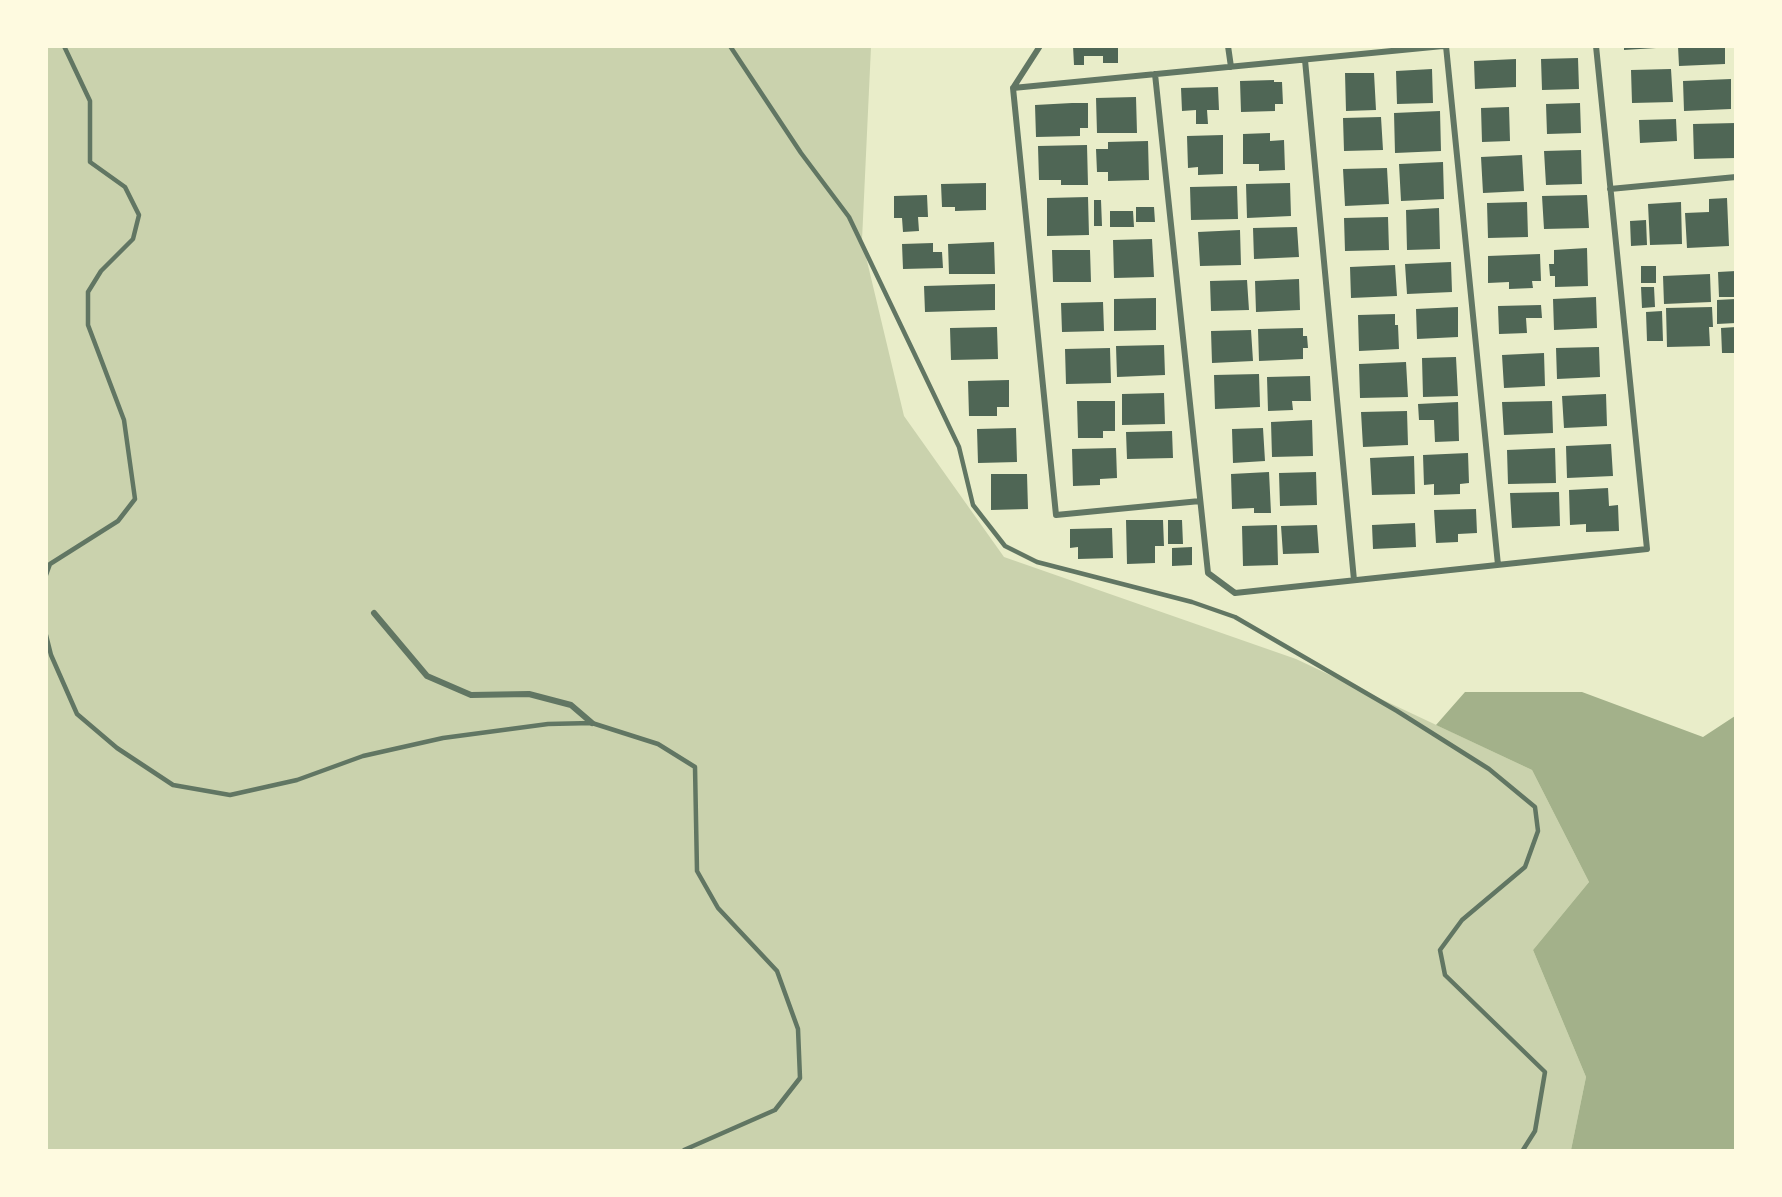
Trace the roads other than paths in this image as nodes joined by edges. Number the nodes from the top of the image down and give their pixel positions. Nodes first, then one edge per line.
1 (64, 46) edge
2 (730, 46) edge
3 (1040, 46) edge
4 (1228, 46) edge
5 (1444, 46) edge
6 (1596, 46) edge
7 (1305, 60) junction
8 (1231, 67) junction
9 (1155, 74) junction
10 (1013, 88) junction
11 (1736, 177) edge
12 (1610, 189) junction
13 (1200, 501) junction
14 (1498, 565) junction
15 (46, 575) edge
16 (1354, 580) junction
17 (374, 613) dead end
18 (46, 635) edge
19 (592, 723) junction
20 (684, 1150) edge
21 (1523, 1150) edge

1 - 15 lane
2 - 21 lane
3 - 10 street
4 - 8 street
5 - 7 street
5 - 14 street
6 - 12 street
7 - 8 street
7 - 16 street
8 - 9 street
9 - 10 street
9 - 13 street
10 - 13 street
11 - 12 street
12 - 14 street
13 - 16 street
14 - 16 street
17 - 19 street
18 - 19 lane
19 - 20 lane

